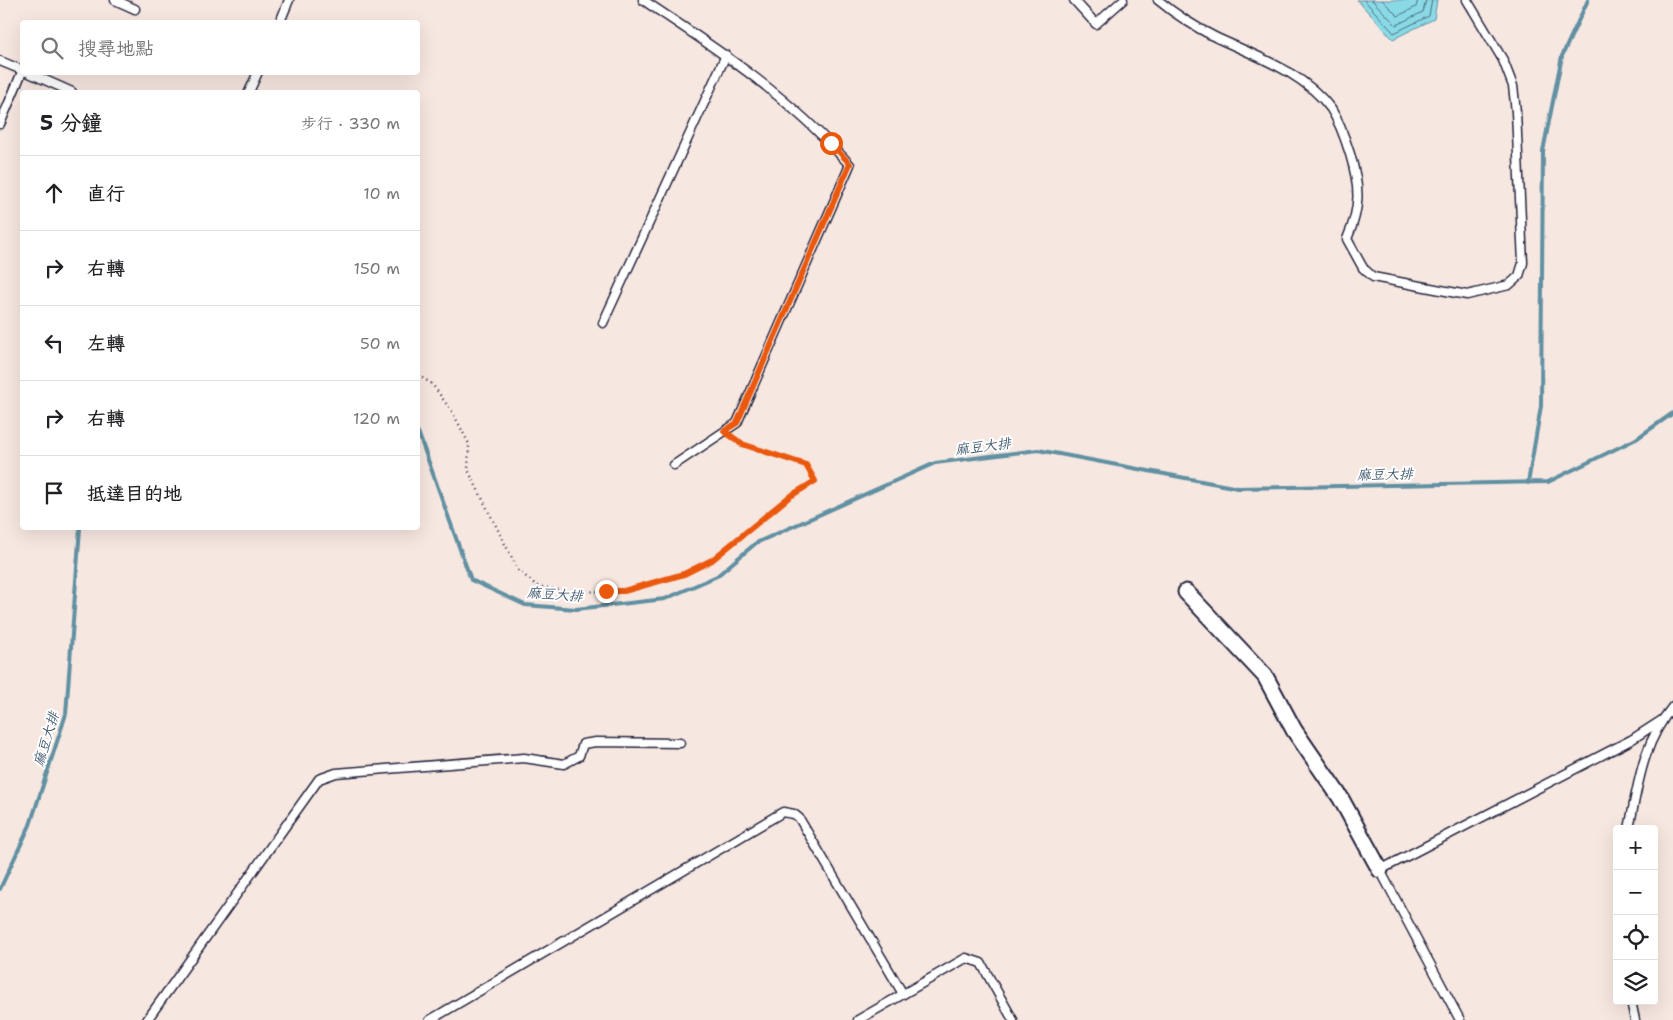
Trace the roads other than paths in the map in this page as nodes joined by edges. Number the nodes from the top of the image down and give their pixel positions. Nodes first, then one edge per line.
1 (115, 0) edge
2 (290, 0) edge
3 (643, 0) edge
4 (1074, 0) edge
5 (1123, 0) edge
6 (1158, 0) edge
7 (1467, 0) edge
8 (135, 9) dead end
9 (281, 20) edge
10 (726, 55) junction
11 (0, 61) edge
12 (20, 71) edge
13 (21, 75) edge
14 (34, 75) edge
15 (257, 75) edge
16 (68, 90) edge
17 (250, 90) edge
18 (0, 124) edge
19 (603, 323) dead end
20 (674, 465) dead end
21 (1186, 592) dead end
22 (1673, 706) edge
23 (1662, 720) junction
24 (680, 743) dead end
25 (1629, 825) edge
26 (1380, 870) junction
27 (902, 994) junction
28 (1632, 1005) edge
29 (147, 1020) edge
30 (430, 1020) edge
31 (858, 1020) edge
32 (1013, 1020) edge
33 (1460, 1020) edge
34 (1635, 1020) edge

1 - 8 lane
2 - 9 lane
3 - 10 lane
4 - 5 lane
6 - 7 lane
10 - 19 lane
10 - 20 lane
11 - 12 lane
13 - 18 lane
14 - 16 lane
15 - 17 lane
21 - 26 street
22 - 23 lane
23 - 25 lane
23 - 26 lane
24 - 29 lane
26 - 33 lane
27 - 30 lane
27 - 31 lane
27 - 32 lane
28 - 34 lane

